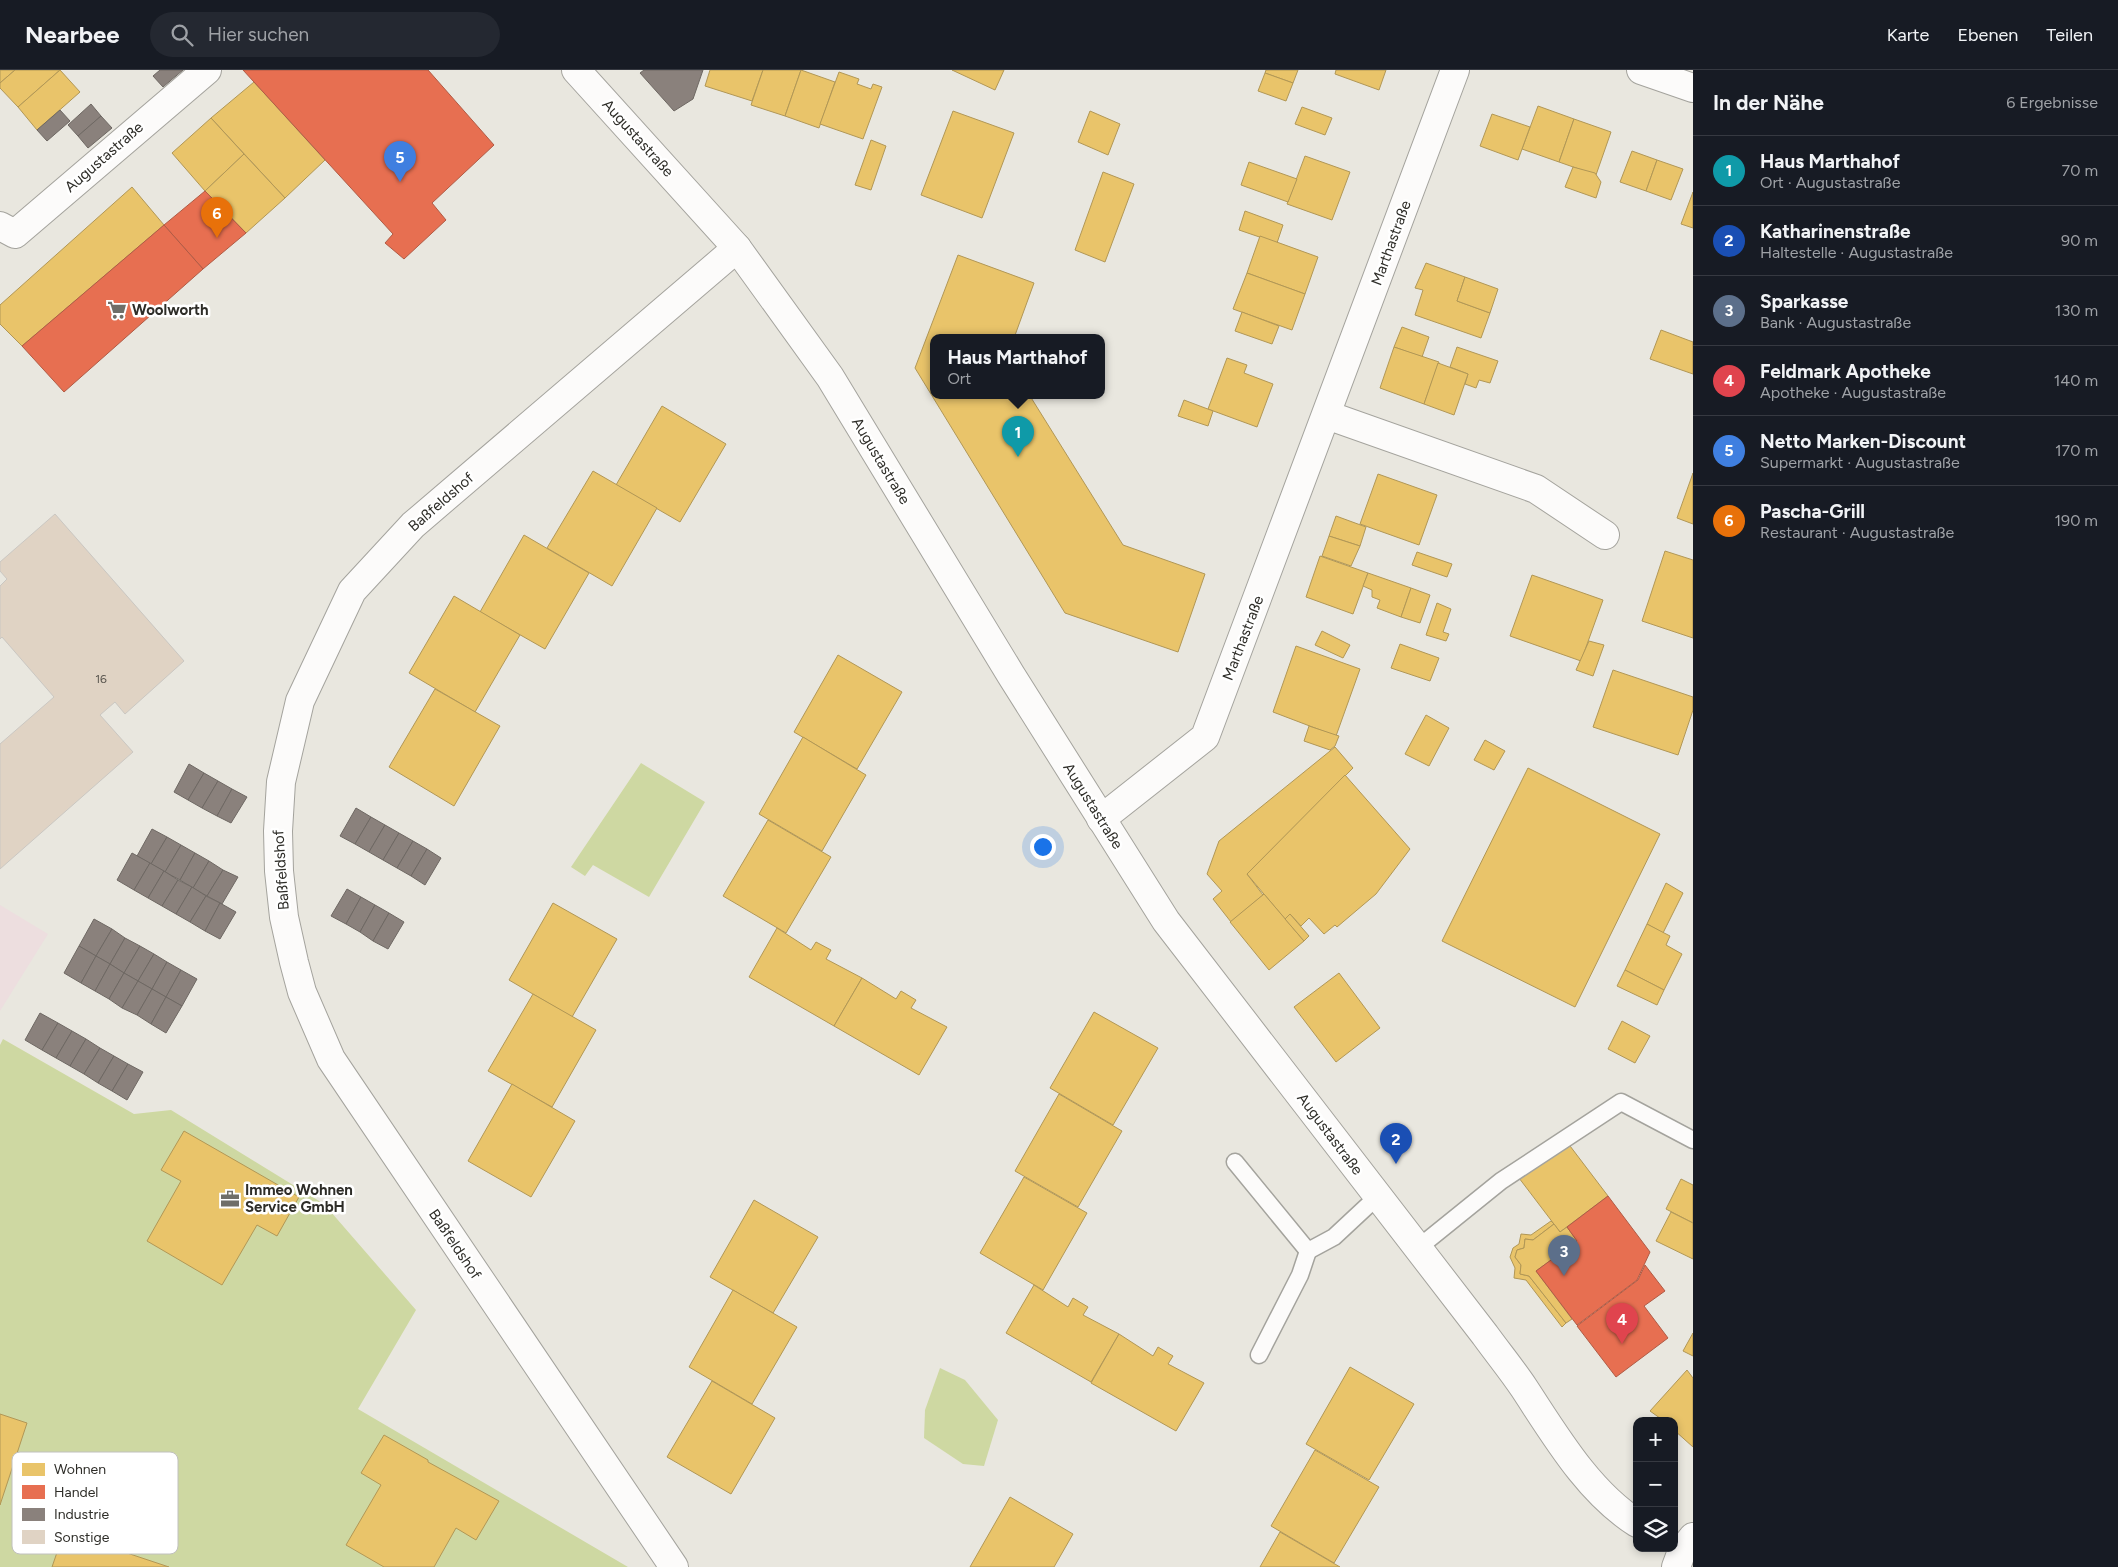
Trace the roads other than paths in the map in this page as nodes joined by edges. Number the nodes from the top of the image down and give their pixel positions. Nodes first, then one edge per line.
1 (206, 70) edge
2 (576, 70) edge
3 (1455, 70) edge
4 (1641, 70) edge
5 (1693, 88) edge
6 (0, 226) edge
7 (737, 248) junction
8 (1327, 415) junction
9 (1605, 535) dead end
10 (1101, 819) junction
11 (1693, 1140) edge
12 (1234, 1162) dead end
13 (1378, 1196) junction
14 (1418, 1248) junction
15 (1308, 1251) junction
16 (1259, 1355) dead end
17 (1633, 1520) edge
18 (674, 1567) edge

1 - 6 street, Augustastraße
2 - 7 street, Augustastraße
3 - 8 street, Marthastraße
4 - 5 street
7 - 10 street, Augustastraße
7 - 18 street, Baßfeldshof
8 - 9 street
8 - 10 street, Marthastraße
10 - 13 street, Augustastraße
11 - 14 lane
12 - 15 lane
13 - 14 street, Augustastraße
13 - 15 lane
14 - 17 street, Augustastraße
15 - 16 lane

